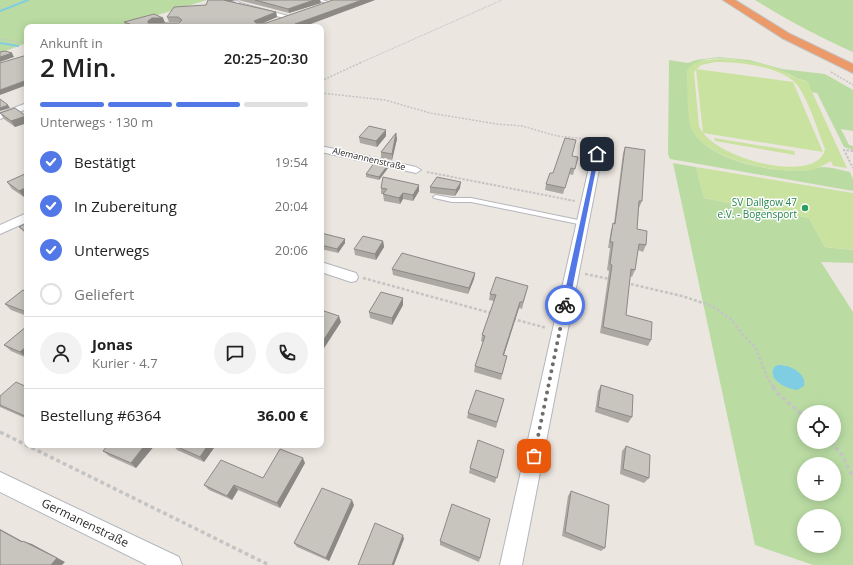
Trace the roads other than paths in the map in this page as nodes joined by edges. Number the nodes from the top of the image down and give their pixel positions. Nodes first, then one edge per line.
1 (318, 0) edge
2 (728, 0) edge
3 (740, 0) edge
4 (333, 2) joint
5 (235, 4) edge
6 (316, 8) edge
7 (296, 15) edge
8 (288, 17) junction
9 (274, 22) edge
10 (853, 62) edge
11 (853, 69) edge
12 (24, 107) edge
13 (0, 116) edge
14 (324, 150) edge
15 (597, 154) road end
16 (416, 170) road end
17 (436, 197) dead end
18 (24, 218) edge
19 (583, 223) junction
20 (0, 230) edge
21 (324, 268) edge
22 (350, 277) road end
23 (0, 482) edge
24 (171, 565) edge
25 (511, 565) edge

1 - 4 lane
2 - 11 highway
3 - 10 highway
4 - 6 street
5 - 8 street
7 - 8 street
8 - 9 street
12 - 13 street
14 - 16 street, Alemannenstraße
15 - 19 street
17 - 19 lane
18 - 20 street
19 - 25 street
21 - 22 street
23 - 24 street, Germanenstraße

